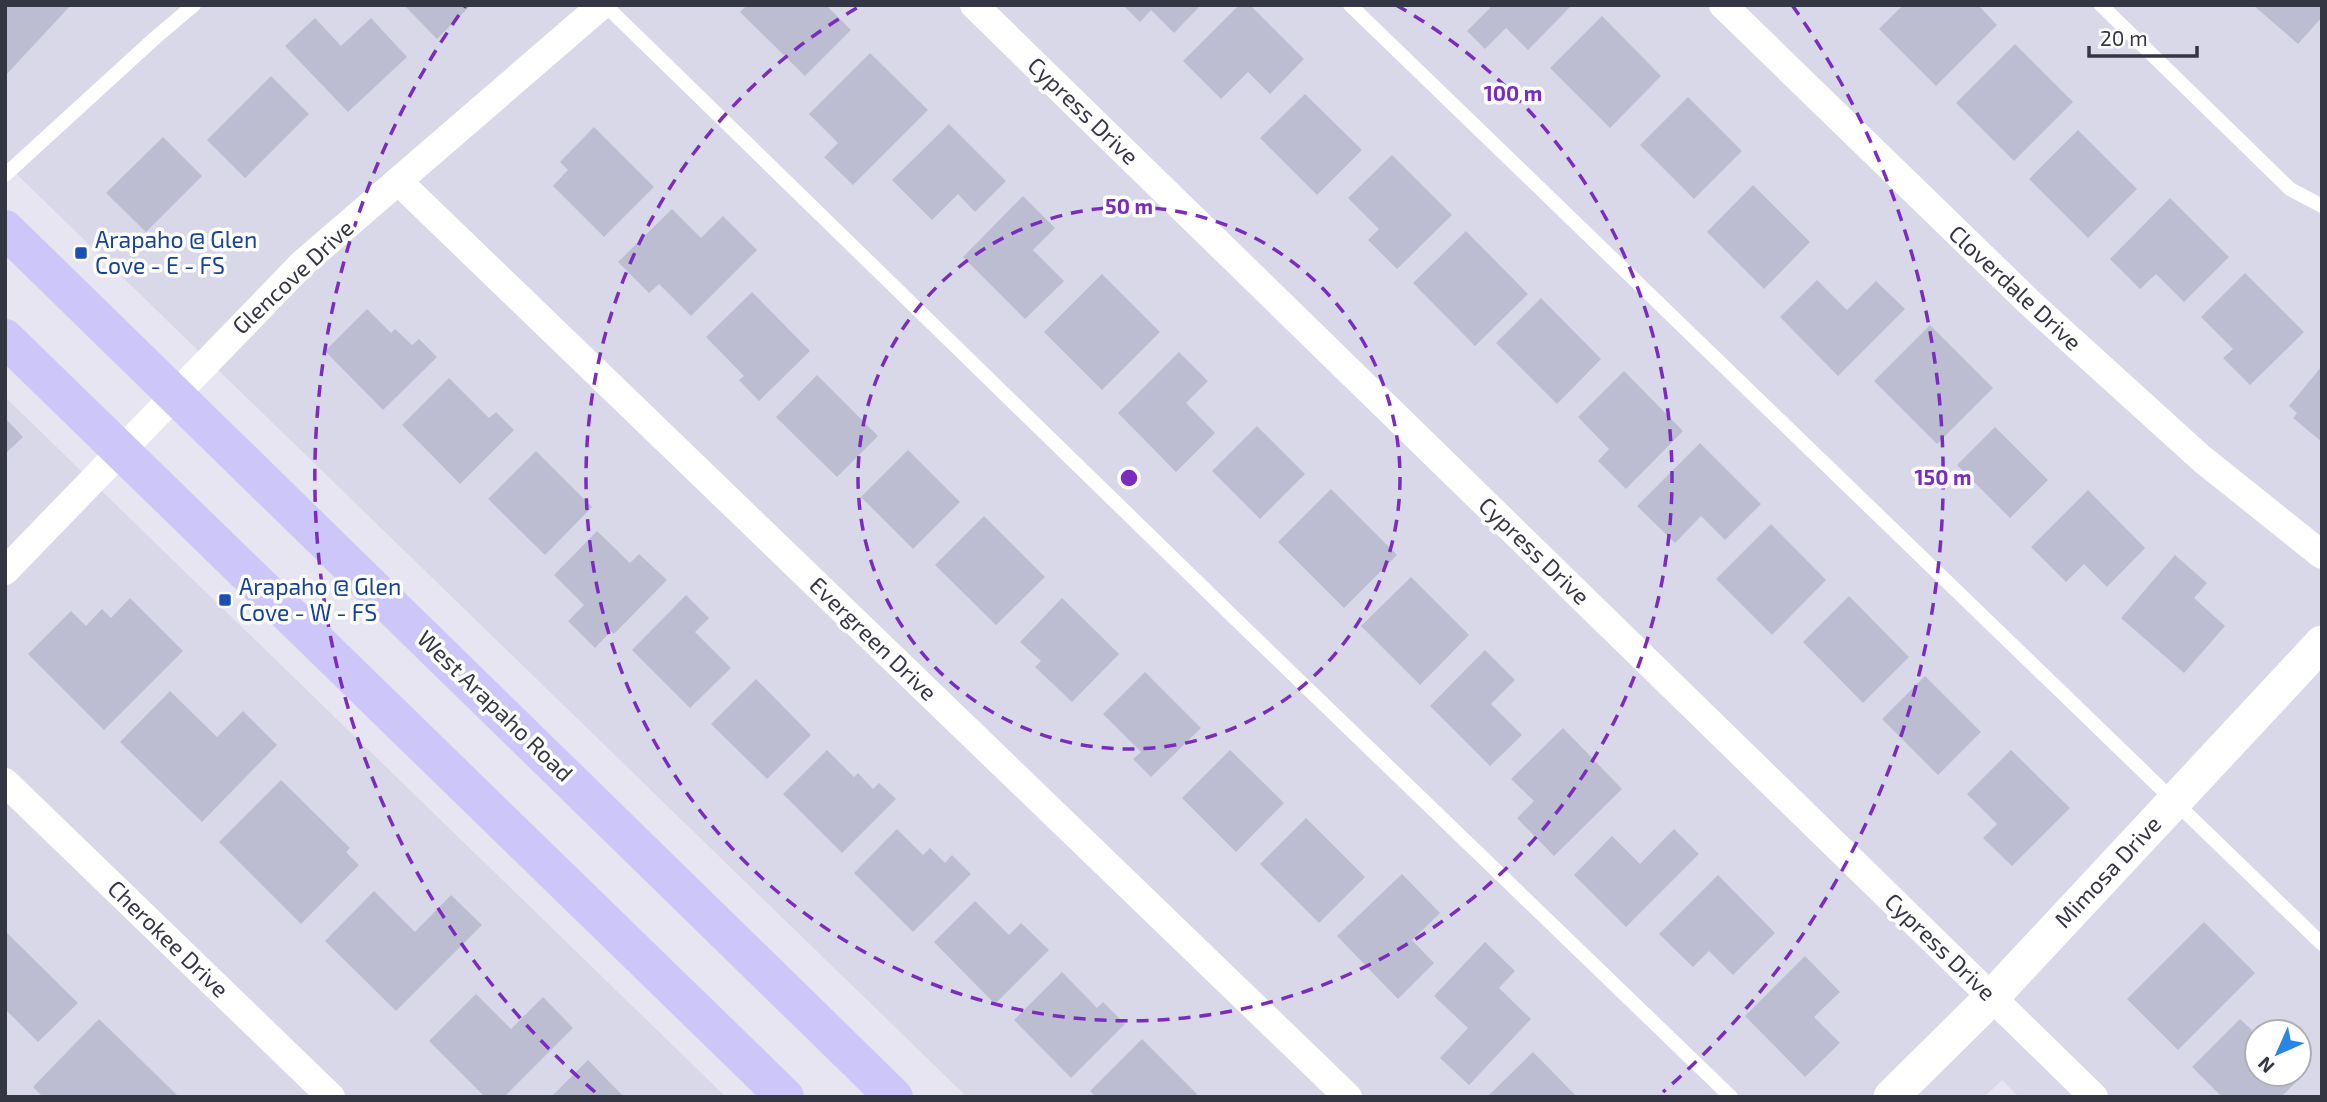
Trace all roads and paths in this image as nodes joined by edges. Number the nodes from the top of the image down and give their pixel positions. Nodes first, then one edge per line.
1 (194, 5) edge
2 (603, 5) edge
3 (974, 5) edge
4 (1350, 5) edge
5 (1723, 5) edge
6 (2101, 5) edge
7 (5, 175) edge
8 (398, 181) junction
9 (2322, 206) edge
10 (5, 229) edge
11 (5, 338) edge
12 (176, 394) junction
13 (123, 452) junction
14 (2322, 555) edge
15 (5, 572) edge
16 (2322, 643) edge
17 (5, 782) edge
18 (2174, 800) junction
19 (2322, 944) edge
20 (1992, 997) junction
21 (331, 1097) edge
22 (785, 1097) edge
23 (894, 1097) edge
24 (1348, 1097) edge
25 (1731, 1097) edge
26 (1891, 1097) edge
27 (2094, 1097) edge

1 - 7 lane
2 - 8 street, Glencove Drive
2 - 25 lane
3 - 20 street, Cypress Drive
4 - 18 lane
5 - 14 street, Cloverdale Drive
6 - 9 lane
8 - 12 street, Glencove Drive
8 - 24 street, Evergreen Drive
10 - 12 main road, West Arapaho Road
11 - 13 main road
12 - 13 street, Glencove Drive
12 - 23 main road, West Arapaho Road
13 - 15 street, Glencove Drive
13 - 22 main road
16 - 18 street, Mimosa Drive
17 - 21 street, Cherokee Drive
18 - 19 lane
18 - 20 street, Mimosa Drive
20 - 26 street, Mimosa Drive
20 - 27 street, Cypress Drive

